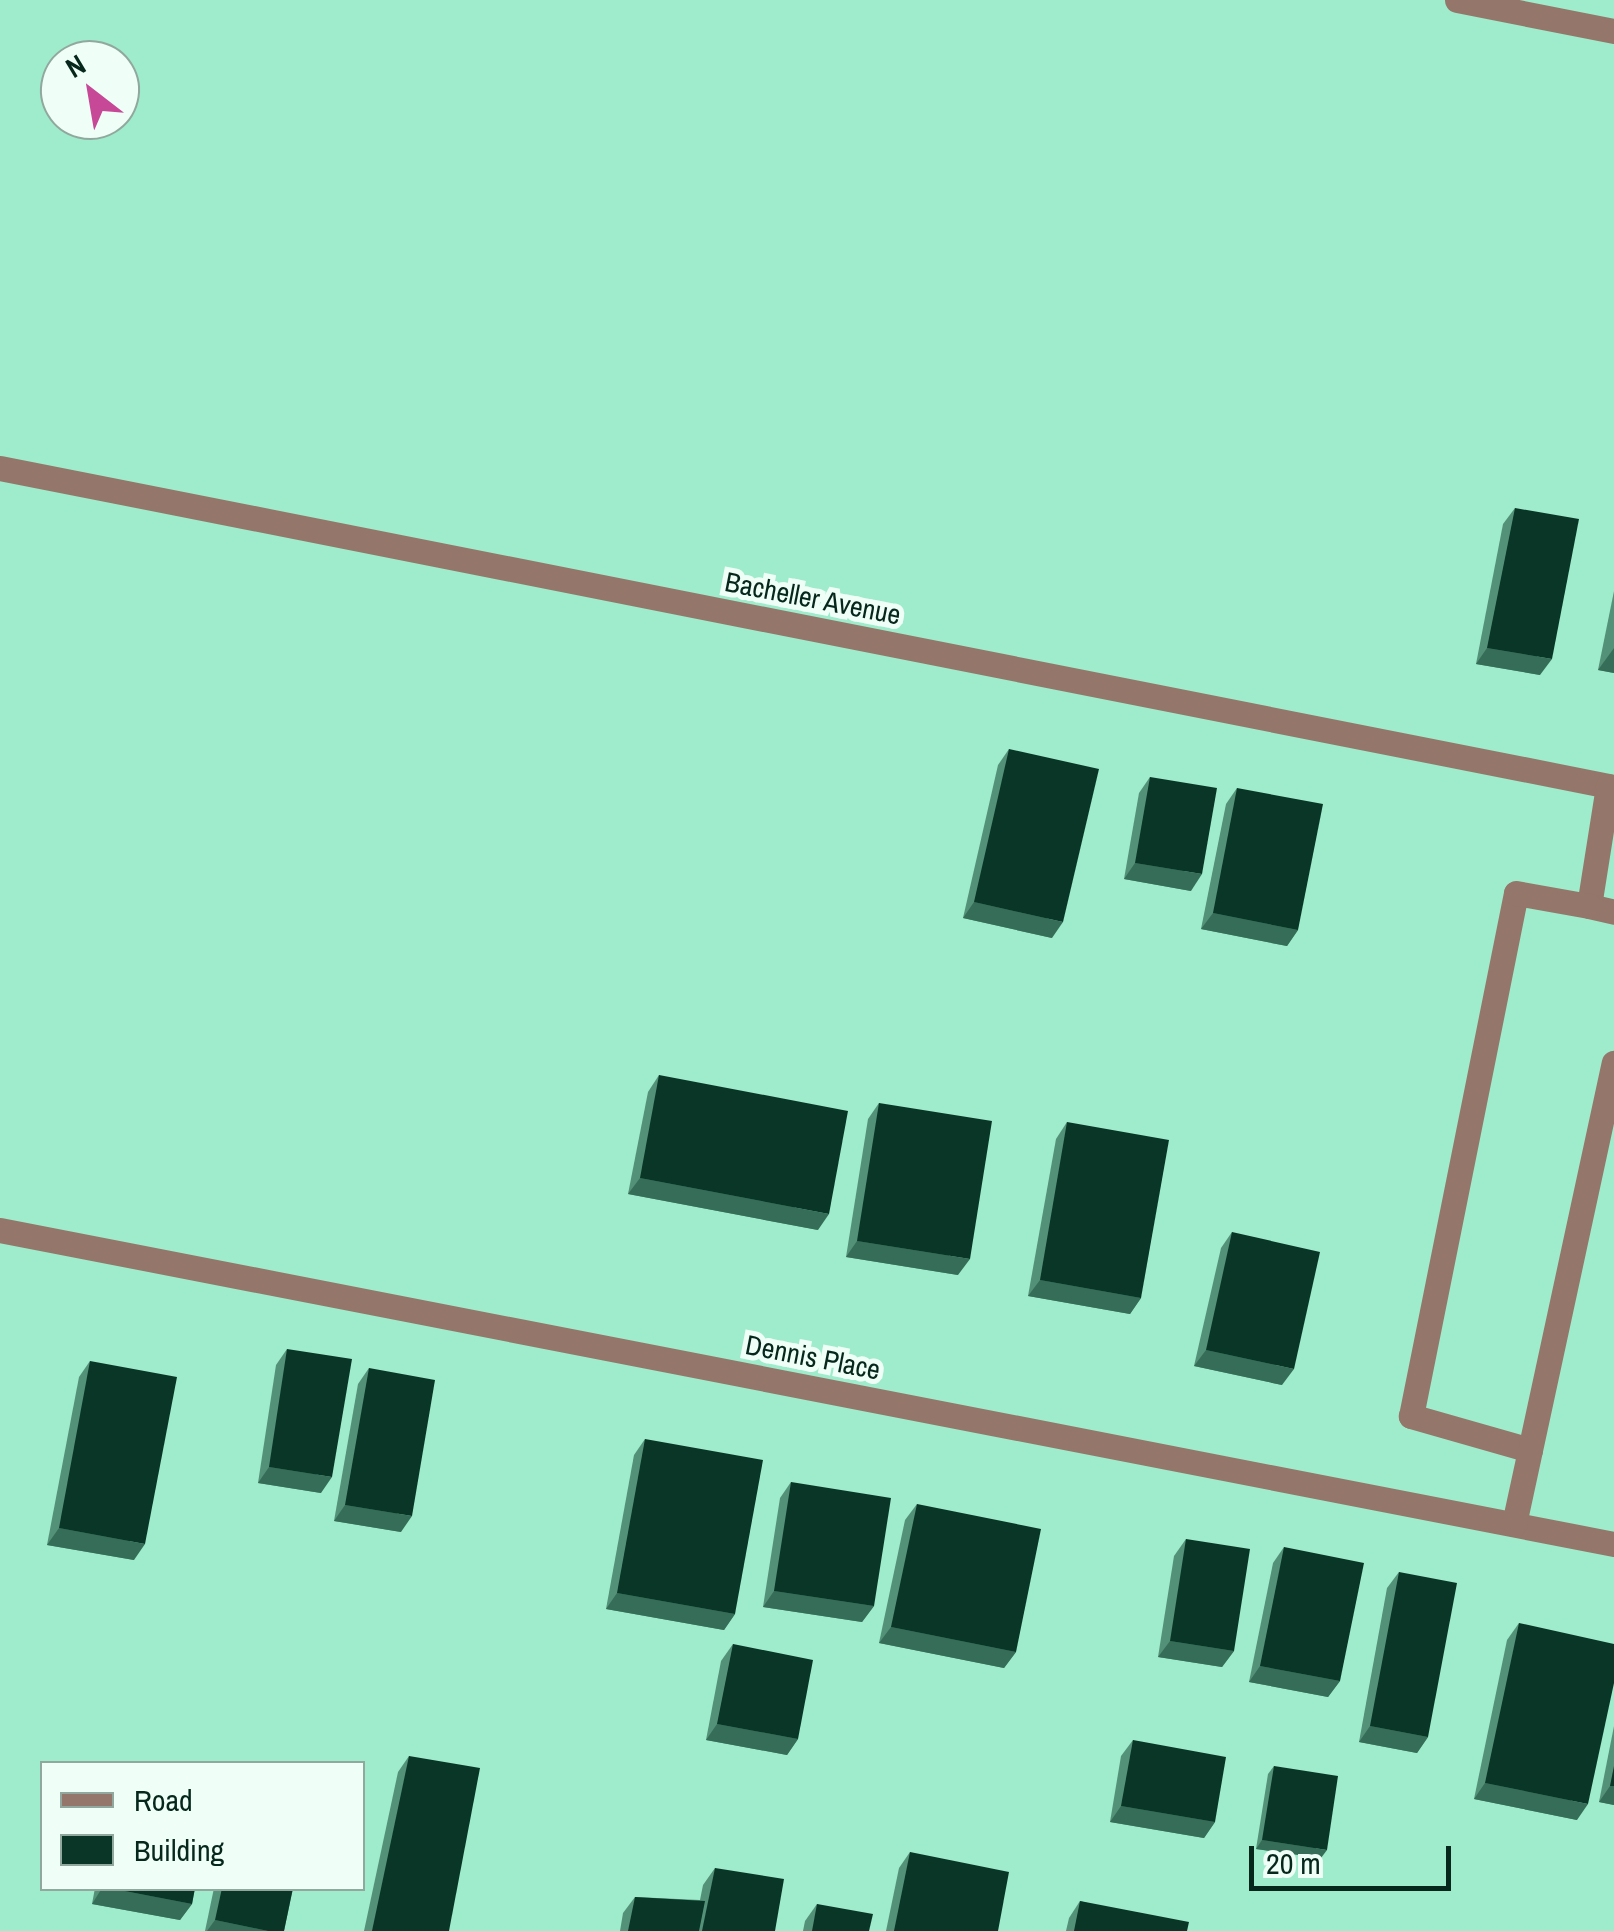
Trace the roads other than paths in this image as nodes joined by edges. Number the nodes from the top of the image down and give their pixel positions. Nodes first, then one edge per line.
1 (1457, 0) edge
2 (1614, 31) edge
3 (0, 468) edge
4 (1611, 787) edge
5 (1602, 910) edge
6 (1614, 1063) edge
7 (0, 1230) edge
8 (1530, 1450) junction
9 (1514, 1524) junction
10 (1614, 1544) edge

1 - 2 street
3 - 4 street, Bacheller Avenue
4 - 5 street
5 - 8 street
6 - 8 street
7 - 9 street, Dennis Place
8 - 9 street
9 - 10 street, Dennis Place

